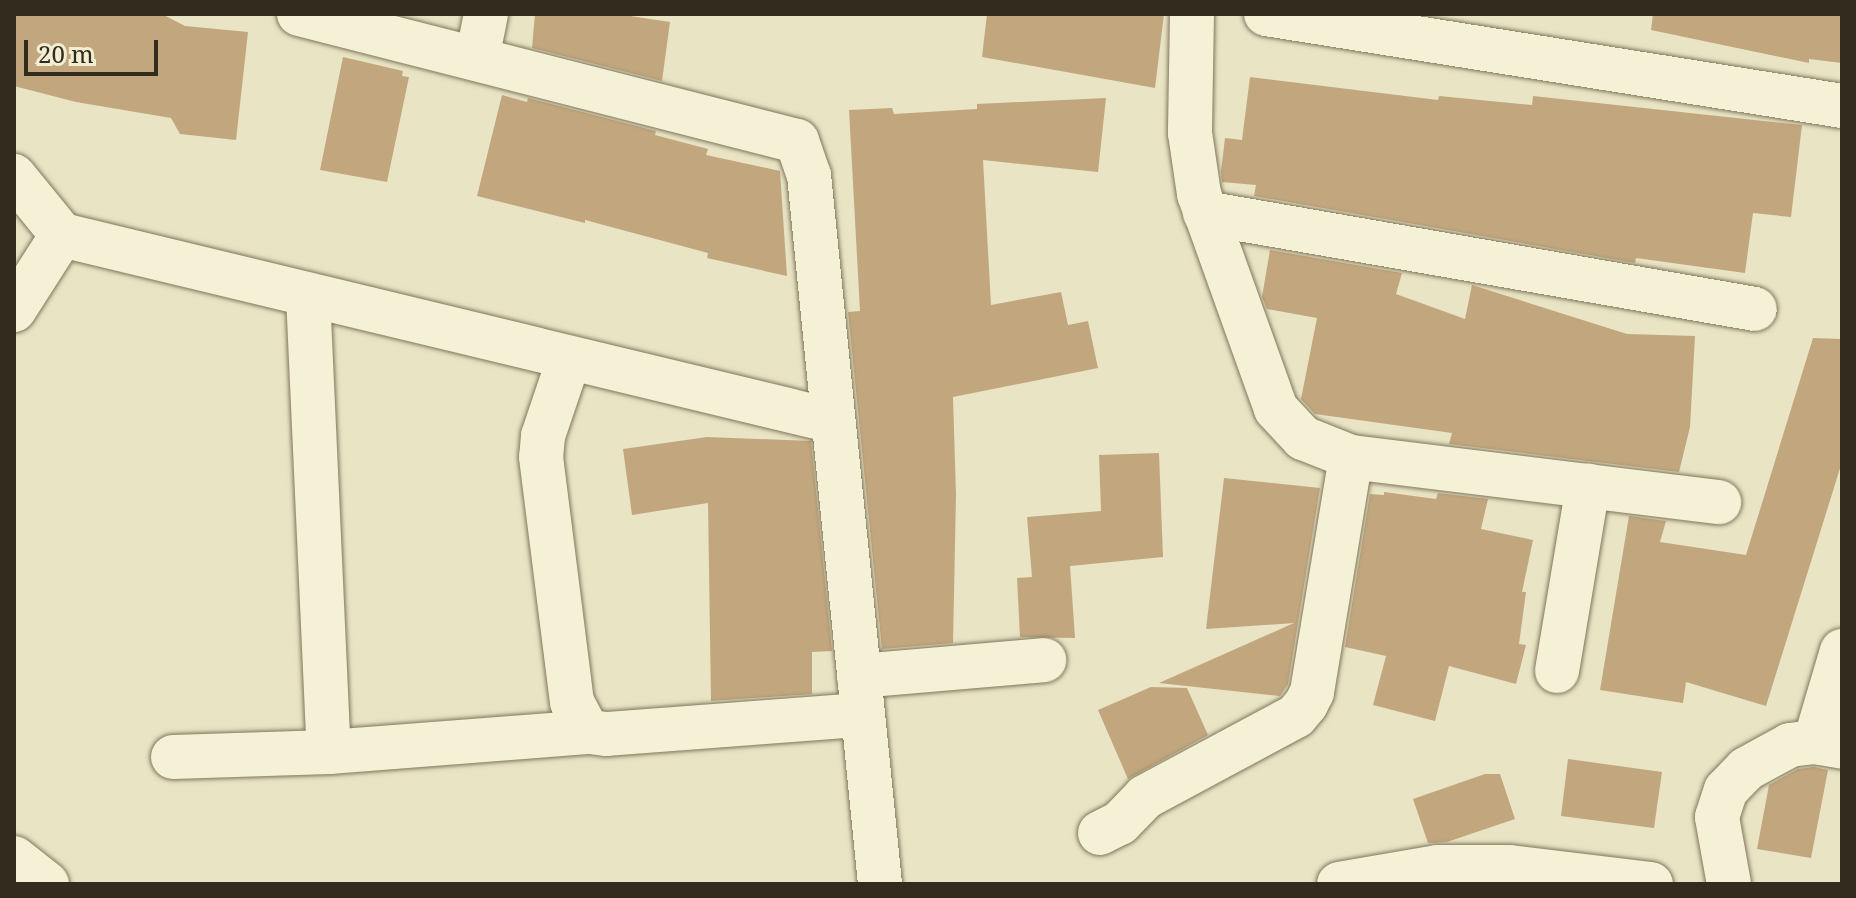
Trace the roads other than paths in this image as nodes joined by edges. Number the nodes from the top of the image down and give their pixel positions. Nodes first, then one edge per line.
1 (299, 14) edge
2 (486, 14) edge
3 (1192, 14) edge
4 (1266, 14) edge
5 (477, 59) junction
6 (1842, 106) edge
7 (14, 176) edge
8 (1205, 213) junction
9 (62, 235) junction
10 (308, 295) junction
11 (1755, 309) dead end
12 (14, 310) edge
13 (569, 359) junction
14 (833, 421) junction
15 (1351, 457) junction
16 (1588, 486) junction
17 (1719, 502) dead end
18 (1842, 651) edge
19 (1044, 660) dead end
20 (1557, 671) dead end
21 (861, 695) junction
22 (590, 732) junction
23 (1828, 745) edge
24 (329, 752) junction
25 (173, 757) dead end
26 (1100, 833) dead end
27 (14, 858) edge
28 (1510, 876) edge
29 (47, 884) edge
30 (880, 884) edge
31 (1339, 884) edge
32 (1651, 884) edge
33 (1729, 884) edge

1 - 5 street
2 - 5 street
3 - 8 street
4 - 6 street
5 - 14 street
7 - 9 street
8 - 11 street
8 - 15 street
9 - 10 street
9 - 12 street
10 - 13 street
10 - 24 street
13 - 14 street
13 - 22 street
14 - 21 street
15 - 16 street
15 - 26 street
16 - 17 street
16 - 20 street
18 - 23 street
19 - 21 street
21 - 22 street
21 - 30 street
22 - 24 street
23 - 33 street
24 - 25 street
27 - 29 street
28 - 31 street
28 - 32 street

